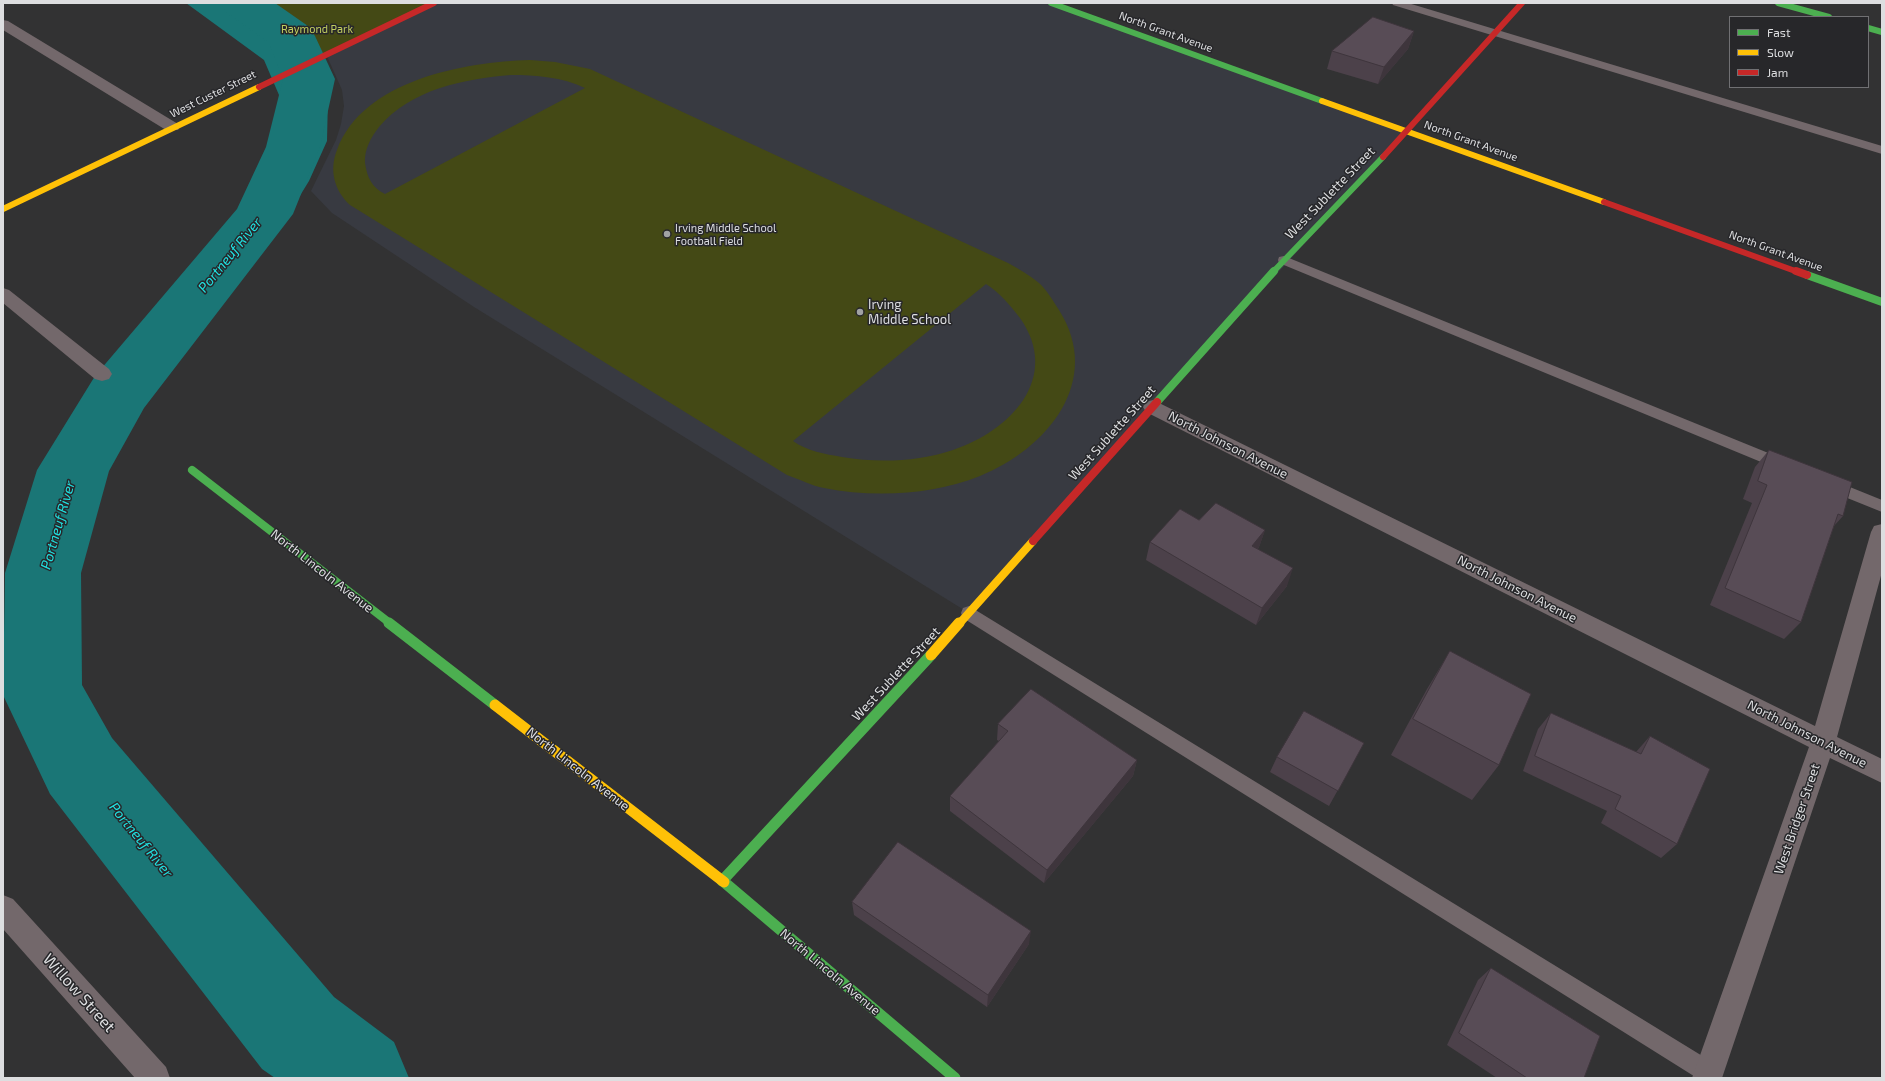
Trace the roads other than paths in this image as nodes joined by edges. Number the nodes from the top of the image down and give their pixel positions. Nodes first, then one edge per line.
1 (434, 3) edge
2 (1052, 3) edge
3 (1397, 3) edge
4 (1522, 3) edge
5 (1778, 3) edge
6 (1825, 16) edge
7 (3, 24) edge
8 (1869, 28) edge
9 (1882, 32) edge
10 (1493, 34) junction
11 (172, 127) junction
12 (1407, 131) junction
13 (1882, 150) edge
14 (3, 208) edge
15 (1284, 260) junction
16 (3, 294) edge
17 (1882, 302) edge
18 (102, 374) dead end
19 (1153, 407) junction
20 (192, 470) dead end
21 (1793, 470) edge
22 (1816, 479) edge
23 (1882, 506) edge
24 (1882, 532) edge
25 (969, 613) junction
26 (1823, 742) junction
27 (1882, 772) edge
28 (722, 881) junction
29 (3, 908) edge
30 (1708, 1075) edge
31 (155, 1078) edge
32 (955, 1078) edge

1 - 11 street, West Custer Street
2 - 12 street, North Grant Avenue
3 - 10 lane
4 - 10 street, West Sublette Street
5 - 6 street
7 - 11 street
8 - 9 street
10 - 12 street, West Sublette Street
10 - 13 lane
11 - 14 street, West Custer Street
12 - 15 street, West Sublette Street
12 - 17 street, North Grant Avenue
15 - 19 street, West Sublette Street
15 - 21 lane
16 - 18 street
19 - 25 street, West Sublette Street
19 - 26 street, North Johnson Avenue
20 - 28 street, North Lincoln Avenue
22 - 23 lane
24 - 26 street, West Bridger Street
25 - 28 street, West Sublette Street
25 - 30 lane
26 - 27 street, North Johnson Avenue
26 - 30 street, West Bridger Street
28 - 32 street, North Lincoln Avenue
29 - 31 street, Willow Street

